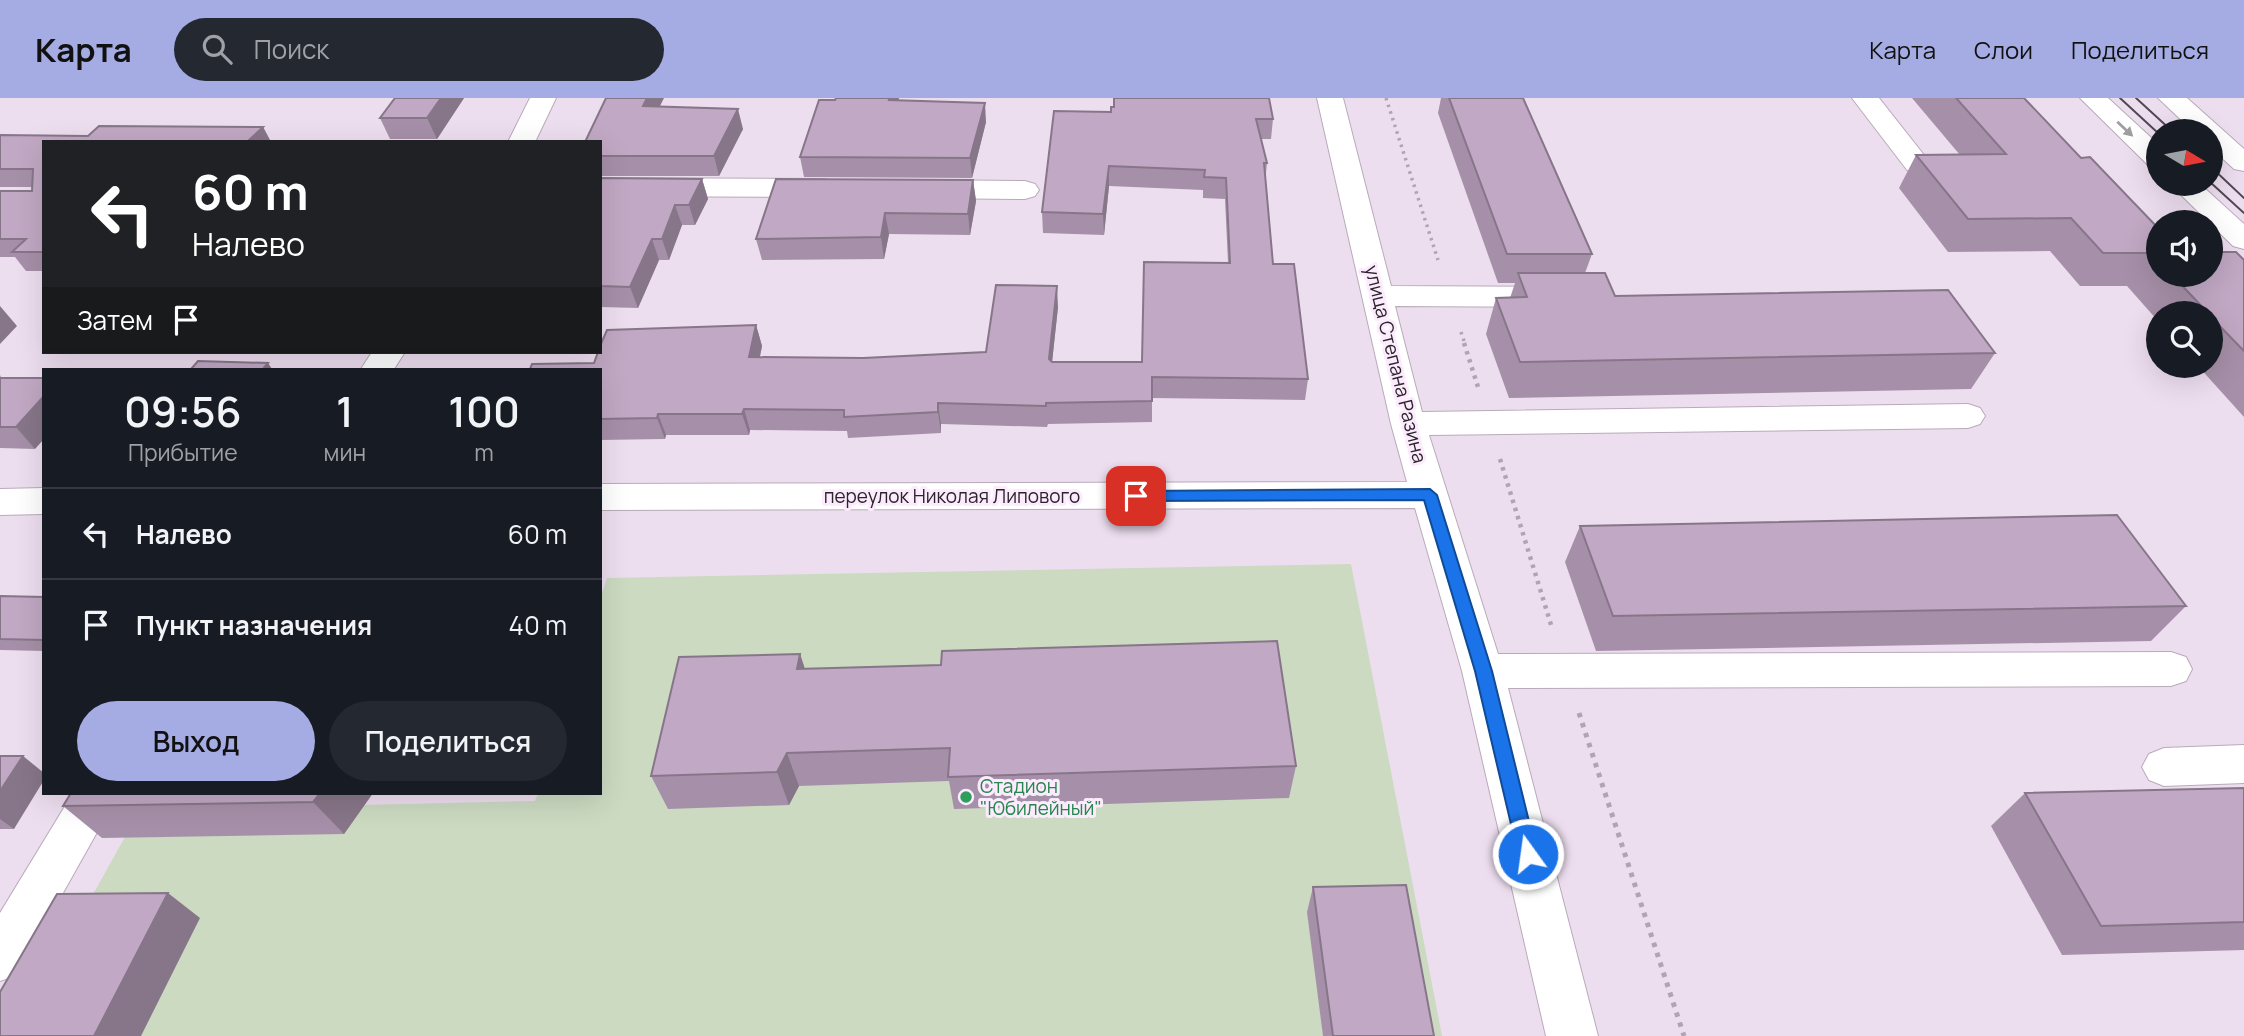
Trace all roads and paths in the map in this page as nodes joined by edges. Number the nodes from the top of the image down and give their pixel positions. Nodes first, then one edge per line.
1 (543, 98) edge
2 (1330, 98) edge
3 (1386, 98) edge
4 (1865, 98) edge
5 (2093, 98) edge
6 (2171, 98) edge
7 (2194, 119) edge
8 (522, 140) edge
9 (2146, 148) edge
10 (2223, 152) edge
11 (1917, 164) dead end
12 (2236, 170) edge
13 (602, 187) edge
14 (847, 189) edge
15 (902, 189) edge
16 (1025, 190) dead end
17 (2197, 196) edge
18 (2244, 240) edge
19 (1379, 296) junction
20 (1589, 296) edge
21 (1450, 298) junction
22 (1968, 416) dead end
23 (1408, 424) junction
24 (1489, 424) junction
25 (1430, 495) junction
26 (602, 497) edge
27 (42, 501) edge
28 (0, 502) edge
29 (2171, 669) dead end
30 (1483, 671) junction
31 (1565, 671) junction
32 (2244, 764) edge
33 (2164, 767) dead end
34 (96, 795) edge
35 (0, 958) edge
36 (1572, 1036) edge
37 (1684, 1036) edge

1 - 8 street
2 - 19 street, улица Степана Разина
3 - 21 path
4 - 11 street
5 -> 9 street
6 - 7 street
10 - 12 street
13 - 14 street
15 - 16 street
17 - 18 street
19 - 21 street
19 - 23 street, улица Степана Разина
20 - 21 street
21 - 24 path
22 - 24 street
23 - 24 street
23 - 25 street, улица Степана Разина
24 - 31 path
25 - 26 street, переулок Николая Липового
25 - 30 street, улица Степана Разина
27 - 28 street
29 - 31 street
30 - 31 street
30 - 36 street, улица Степана Разина
31 - 37 path
32 - 33 street
34 - 35 street

